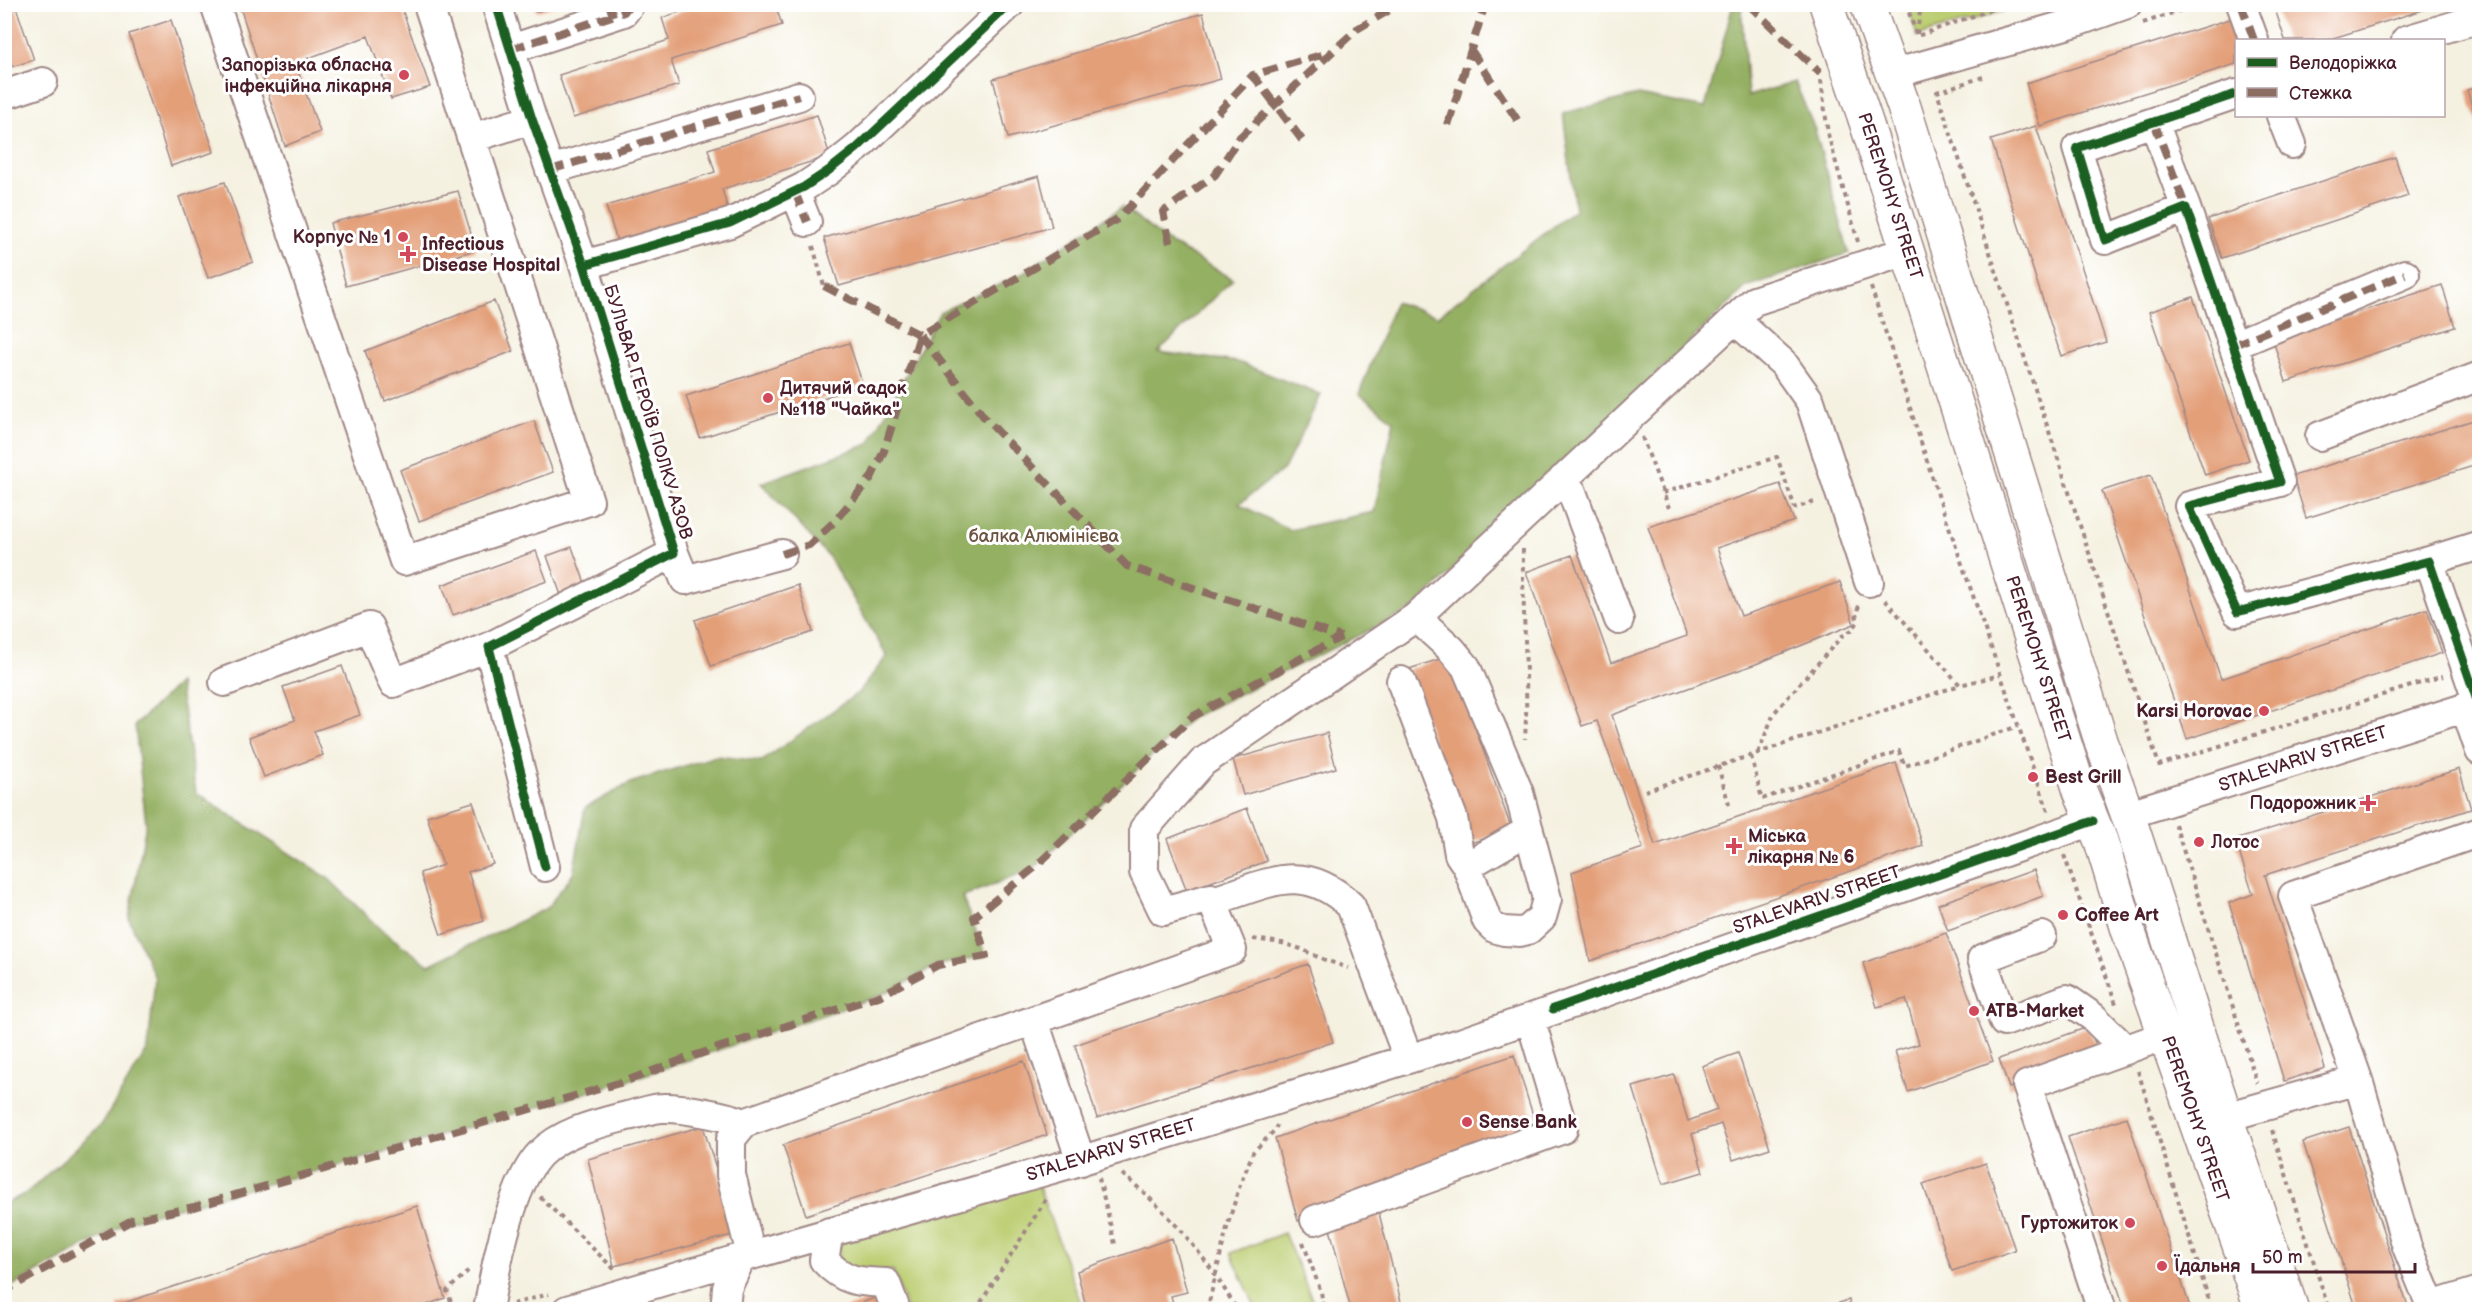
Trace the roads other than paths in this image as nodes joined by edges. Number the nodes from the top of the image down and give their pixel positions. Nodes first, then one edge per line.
1 (215, 4) edge
2 (428, 4) edge
3 (496, 4) edge
4 (1011, 4) edge
5 (1826, 4) edge
6 (1867, 4) edge
7 (2127, 4) edge
8 (2241, 4) edge
9 (617, 8) edge
10 (2480, 18) edge
11 (2254, 39) edge
12 (2409, 39) edge
13 (511, 49) junction
14 (1893, 74) junction
15 (43, 82) dead end
16 (1854, 86) junction
17 (2235, 94) edge
18 (4, 95) edge
19 (799, 96) dead end
20 (2281, 117) edge
21 (532, 119) junction
22 (2154, 122) junction
23 (472, 138) junction
24 (2292, 144) dead end
25 (550, 170) junction
26 (795, 192) junction
27 (2186, 208) junction
28 (807, 222) road end
29 (1907, 251) junction
30 (584, 265) junction
31 (2405, 274) dead end
32 (1734, 320) junction
33 (2234, 345) junction
34 (2480, 376) edge
35 (2320, 436) dead end
36 (1563, 478) junction
37 (2480, 545) edge
38 (674, 554) junction
39 (782, 554) dead end
40 (2429, 561) junction
41 (1869, 582) road end
42 (1416, 617) junction
43 (1618, 620) dead end
44 (489, 646) junction
45 (1401, 681) dead end
46 (224, 682) dead end
47 (2474, 704) edge
48 (2480, 751) edge
49 (2126, 815) junction
50 (2093, 821) junction
51 (1529, 830) junction
52 (2480, 832) edge
53 (1467, 866) junction
54 (545, 867) dead end
55 (1213, 901) junction
56 (2042, 936) dead end
57 (1541, 1013) junction
58 (1034, 1021) junction
59 (2166, 1035) junction
60 (2129, 1049) junction
61 (1408, 1059) junction
62 (2358, 1080) junction
63 (2226, 1117) junction
64 (744, 1123) junction
65 (1089, 1167) junction
66 (1316, 1220) road end
67 (829, 1232) junction
68 (746, 1257) junction
69 (2480, 1291) edge
70 (488, 1310) edge
71 (567, 1310) edge
72 (725, 1310) edge
73 (896, 1310) edge
74 (2102, 1310) edge
75 (2262, 1310) edge
76 (2292, 1310) edge

1 - 23 street
2 - 23 street
3 - 13 street, БУЛЬВАР ГЕРОЇВ ПОЛКУ АЗОВ
4 - 26 street
5 - 16 main road, PEREMOHY STREET
6 - 14 main road, PEREMOHY STREET
7 - 14 street
8 - 11 street
9 - 13 street
10 - 12 street
13 - 21 street, БУЛЬВАР ГЕРОЇВ ПОЛКУ АЗОВ
14 - 16 main road
14 - 49 main road, PEREMOHY STREET
15 - 18 street
16 - 29 main road, PEREMOHY STREET
17 - 22 street
19 - 25 street
20 - 24 street
21 - 23 street
21 - 25 street, БУЛЬВАР ГЕРОЇВ ПОЛКУ АЗОВ
22 - 27 street
22 - 27 street
25 - 30 street, БУЛЬВАР ГЕРОЇВ ПОЛКУ АЗОВ
26 - 28 street
26 - 30 street
27 - 33 street
29 - 32 street
29 - 50 main road, PEREMOHY STREET
30 - 38 street, БУЛЬВАР ГЕРОЇВ ПОЛКУ АЗОВ
31 - 33 street
32 - 36 street
32 - 41 street
33 - 40 street
34 - 35 street
36 - 42 street
36 - 43 street
37 - 40 street
38 - 39 street
38 - 44 street, БУЛЬВАР ГЕРОЇВ ПОЛКУ АЗОВ
40 - 47 street
42 - 51 street
42 - 55 street
44 - 46 street, БУЛЬВАР ГЕРОЇВ ПОЛКУ АЗОВ
44 - 54 street
45 - 53 street
47 - 48 street
47 - 49 street, STALEVARIV STREET
49 - 63 main road, PEREMOHY STREET
50 - 57 street, STALEVARIV STREET
50 - 59 main road, PEREMOHY STREET
51 - 53 street
51 - 53 street
52 - 62 street
55 - 58 street
55 - 61 street
56 - 60 street
57 - 61 street, STALEVARIV STREET
57 - 66 street
58 - 64 street
58 - 65 street
59 - 60 street
59 - 75 main road, PEREMOHY STREET
60 - 74 street
61 - 65 street, STALEVARIV STREET
62 - 63 street
62 - 69 street
63 - 76 main road, PEREMOHY STREET
64 - 68 street
64 - 70 street
65 - 67 street, STALEVARIV STREET
67 - 68 street, STALEVARIV STREET
67 - 73 street
68 - 71 street, STALEVARIV STREET
68 - 72 street

